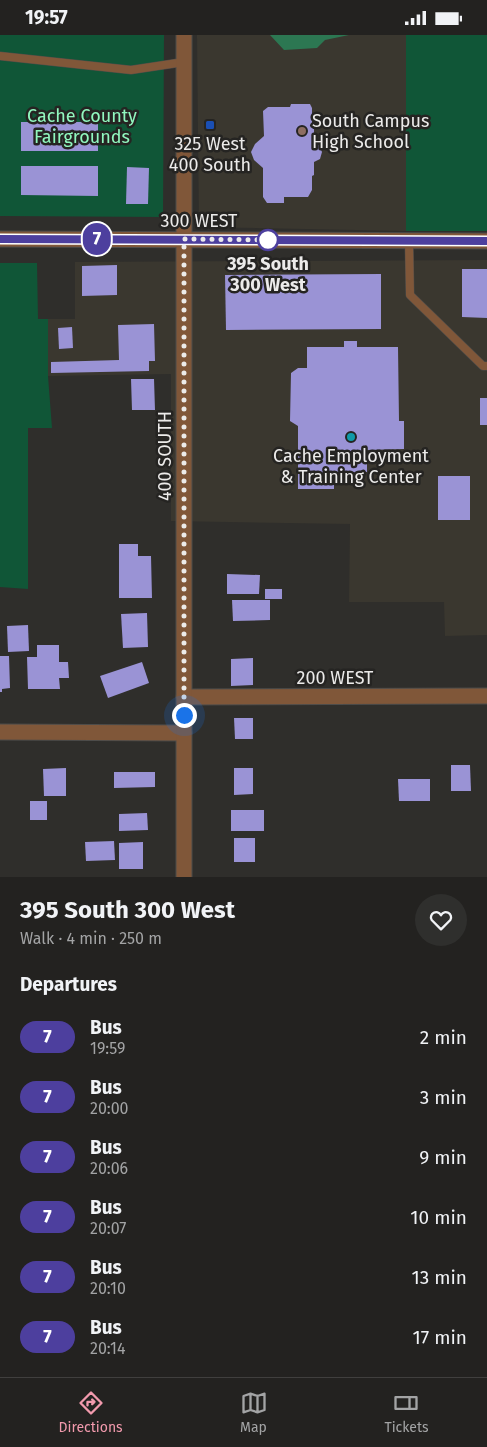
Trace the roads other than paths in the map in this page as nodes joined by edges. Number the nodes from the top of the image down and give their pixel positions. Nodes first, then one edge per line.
1 (184, 35) edge
2 (0, 56) edge
3 (184, 62) junction
4 (0, 239) edge
5 (184, 239) junction
6 (409, 240) junction
7 (487, 241) edge
8 (487, 366) edge
9 (487, 696) edge
10 (184, 697) junction
11 (0, 732) edge
12 (184, 733) junction
13 (184, 877) edge

1 - 3 street, 400 SOUTH
2 - 3 lane
3 - 5 street, 400 SOUTH
4 - 5 street, 300 WEST
5 - 6 street, 300 WEST
5 - 10 street, 400 SOUTH
6 - 7 street, 300 WEST
6 - 8 lane
9 - 10 street, 200 WEST
10 - 12 street, 400 SOUTH
11 - 12 street
12 - 13 street, 400 SOUTH

